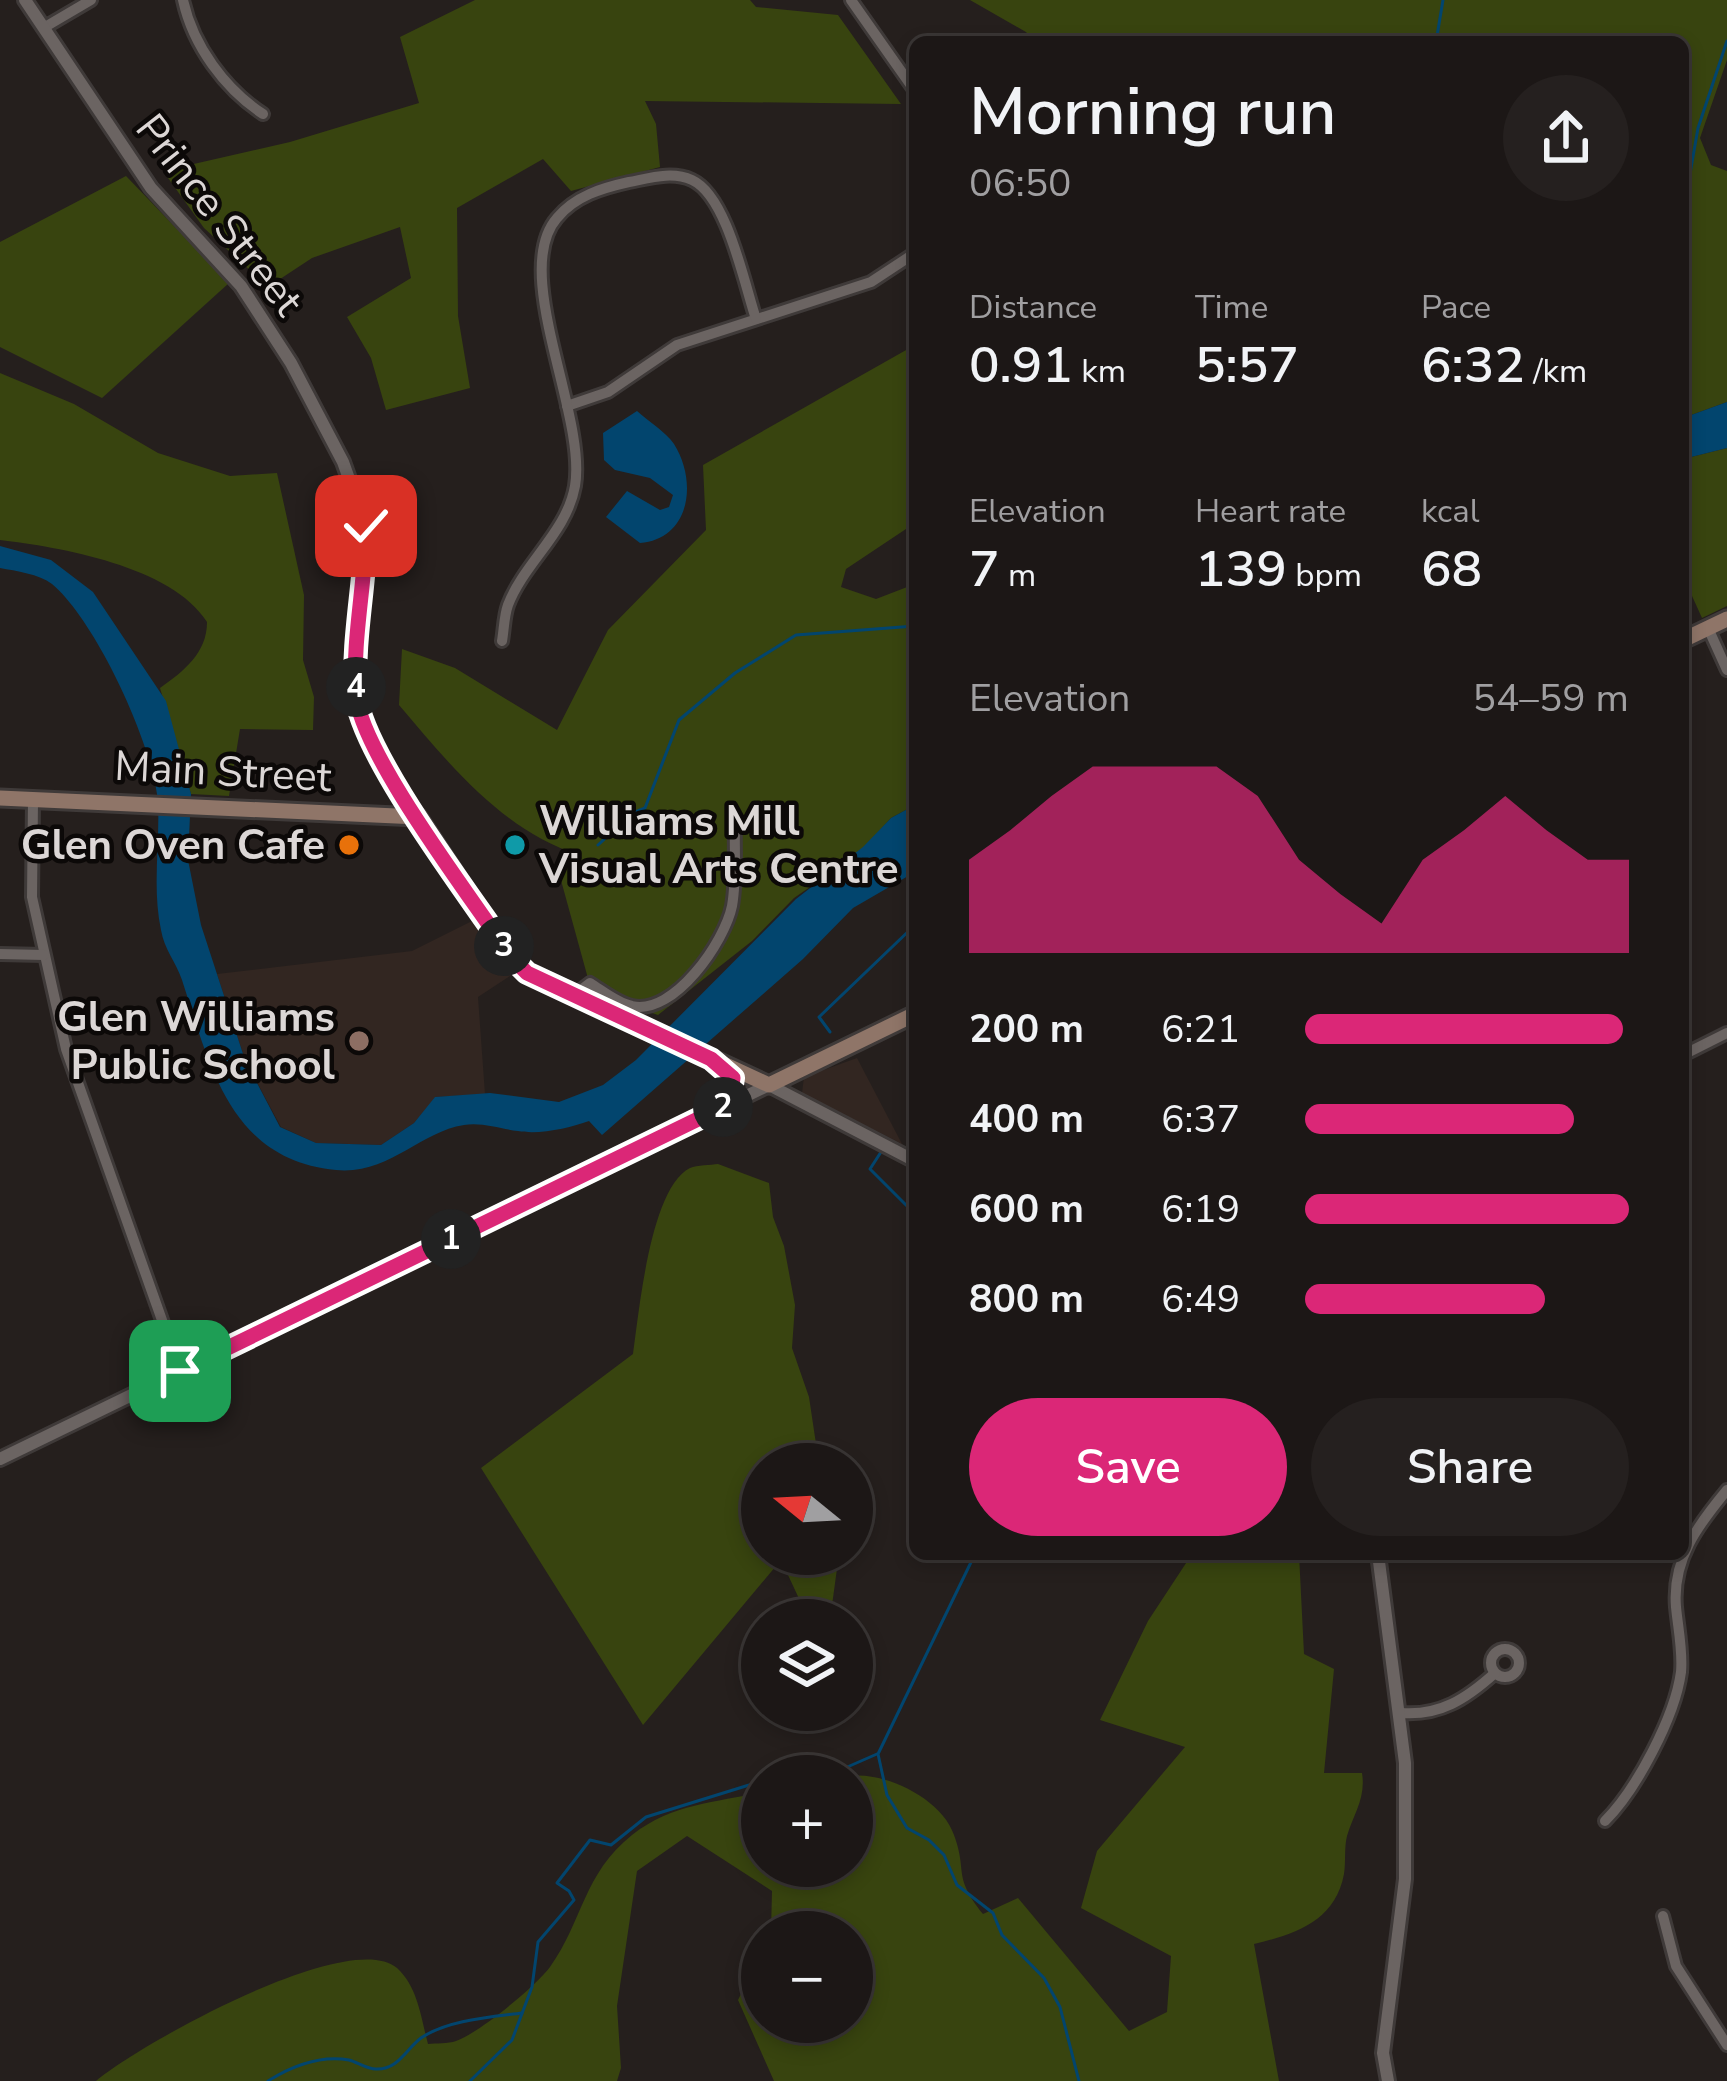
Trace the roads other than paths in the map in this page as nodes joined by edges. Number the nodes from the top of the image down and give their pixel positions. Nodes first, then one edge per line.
1 (26, 0) edge
2 (92, 0) edge
3 (183, 0) edge
4 (851, 0) edge
5 (45, 27) junction
6 (909, 82) edge
7 (263, 114) dead end
8 (909, 257) edge
9 (756, 319) junction
10 (567, 406) junction
11 (1727, 619) edge
12 (1708, 628) junction
13 (1689, 637) edge
14 (502, 641) dead end
15 (1727, 670) edge
16 (0, 798) edge
17 (33, 800) junction
18 (418, 817) junction
19 (735, 820) dead end
20 (0, 955) edge
21 (44, 955) junction
22 (573, 996) junction
23 (909, 1017) edge
24 (1727, 1033) edge
25 (1689, 1052) edge
26 (705, 1056) junction
27 (769, 1085) junction
28 (729, 1104) junction
29 (909, 1158) edge
30 (180, 1371) junction
31 (0, 1459) edge
32 (1727, 1490) edge
33 (1689, 1546) edge
34 (1379, 1560) edge
35 (1683, 1560) edge
36 (1495, 1673) dead end
37 (1400, 1713) junction
38 (1605, 1821) dead end
39 (1664, 1916) dead end
40 (1727, 2045) edge
41 (1388, 2081) edge

1 - 5 street, Prince Street
2 - 5 street
3 - 7 street
4 - 6 street
5 - 18 street, Prince Street
8 - 9 street
9 - 10 street
9 - 10 street
10 - 14 street
11 - 12 main road
12 - 13 main road
12 - 15 street
16 - 17 main road, Main Street
17 - 18 main road, Main Street
17 - 21 street
18 - 22 main road
19 - 22 street
20 - 21 street
21 - 30 street
22 - 26 main road
23 - 27 main road
24 - 25 street
26 - 27 main road
26 - 28 main road
27 - 28 street
27 - 29 street
28 - 30 street
30 - 31 street
32 - 33 street
34 - 37 street
35 - 38 street
36 - 37 street
37 - 41 street
39 - 40 street

